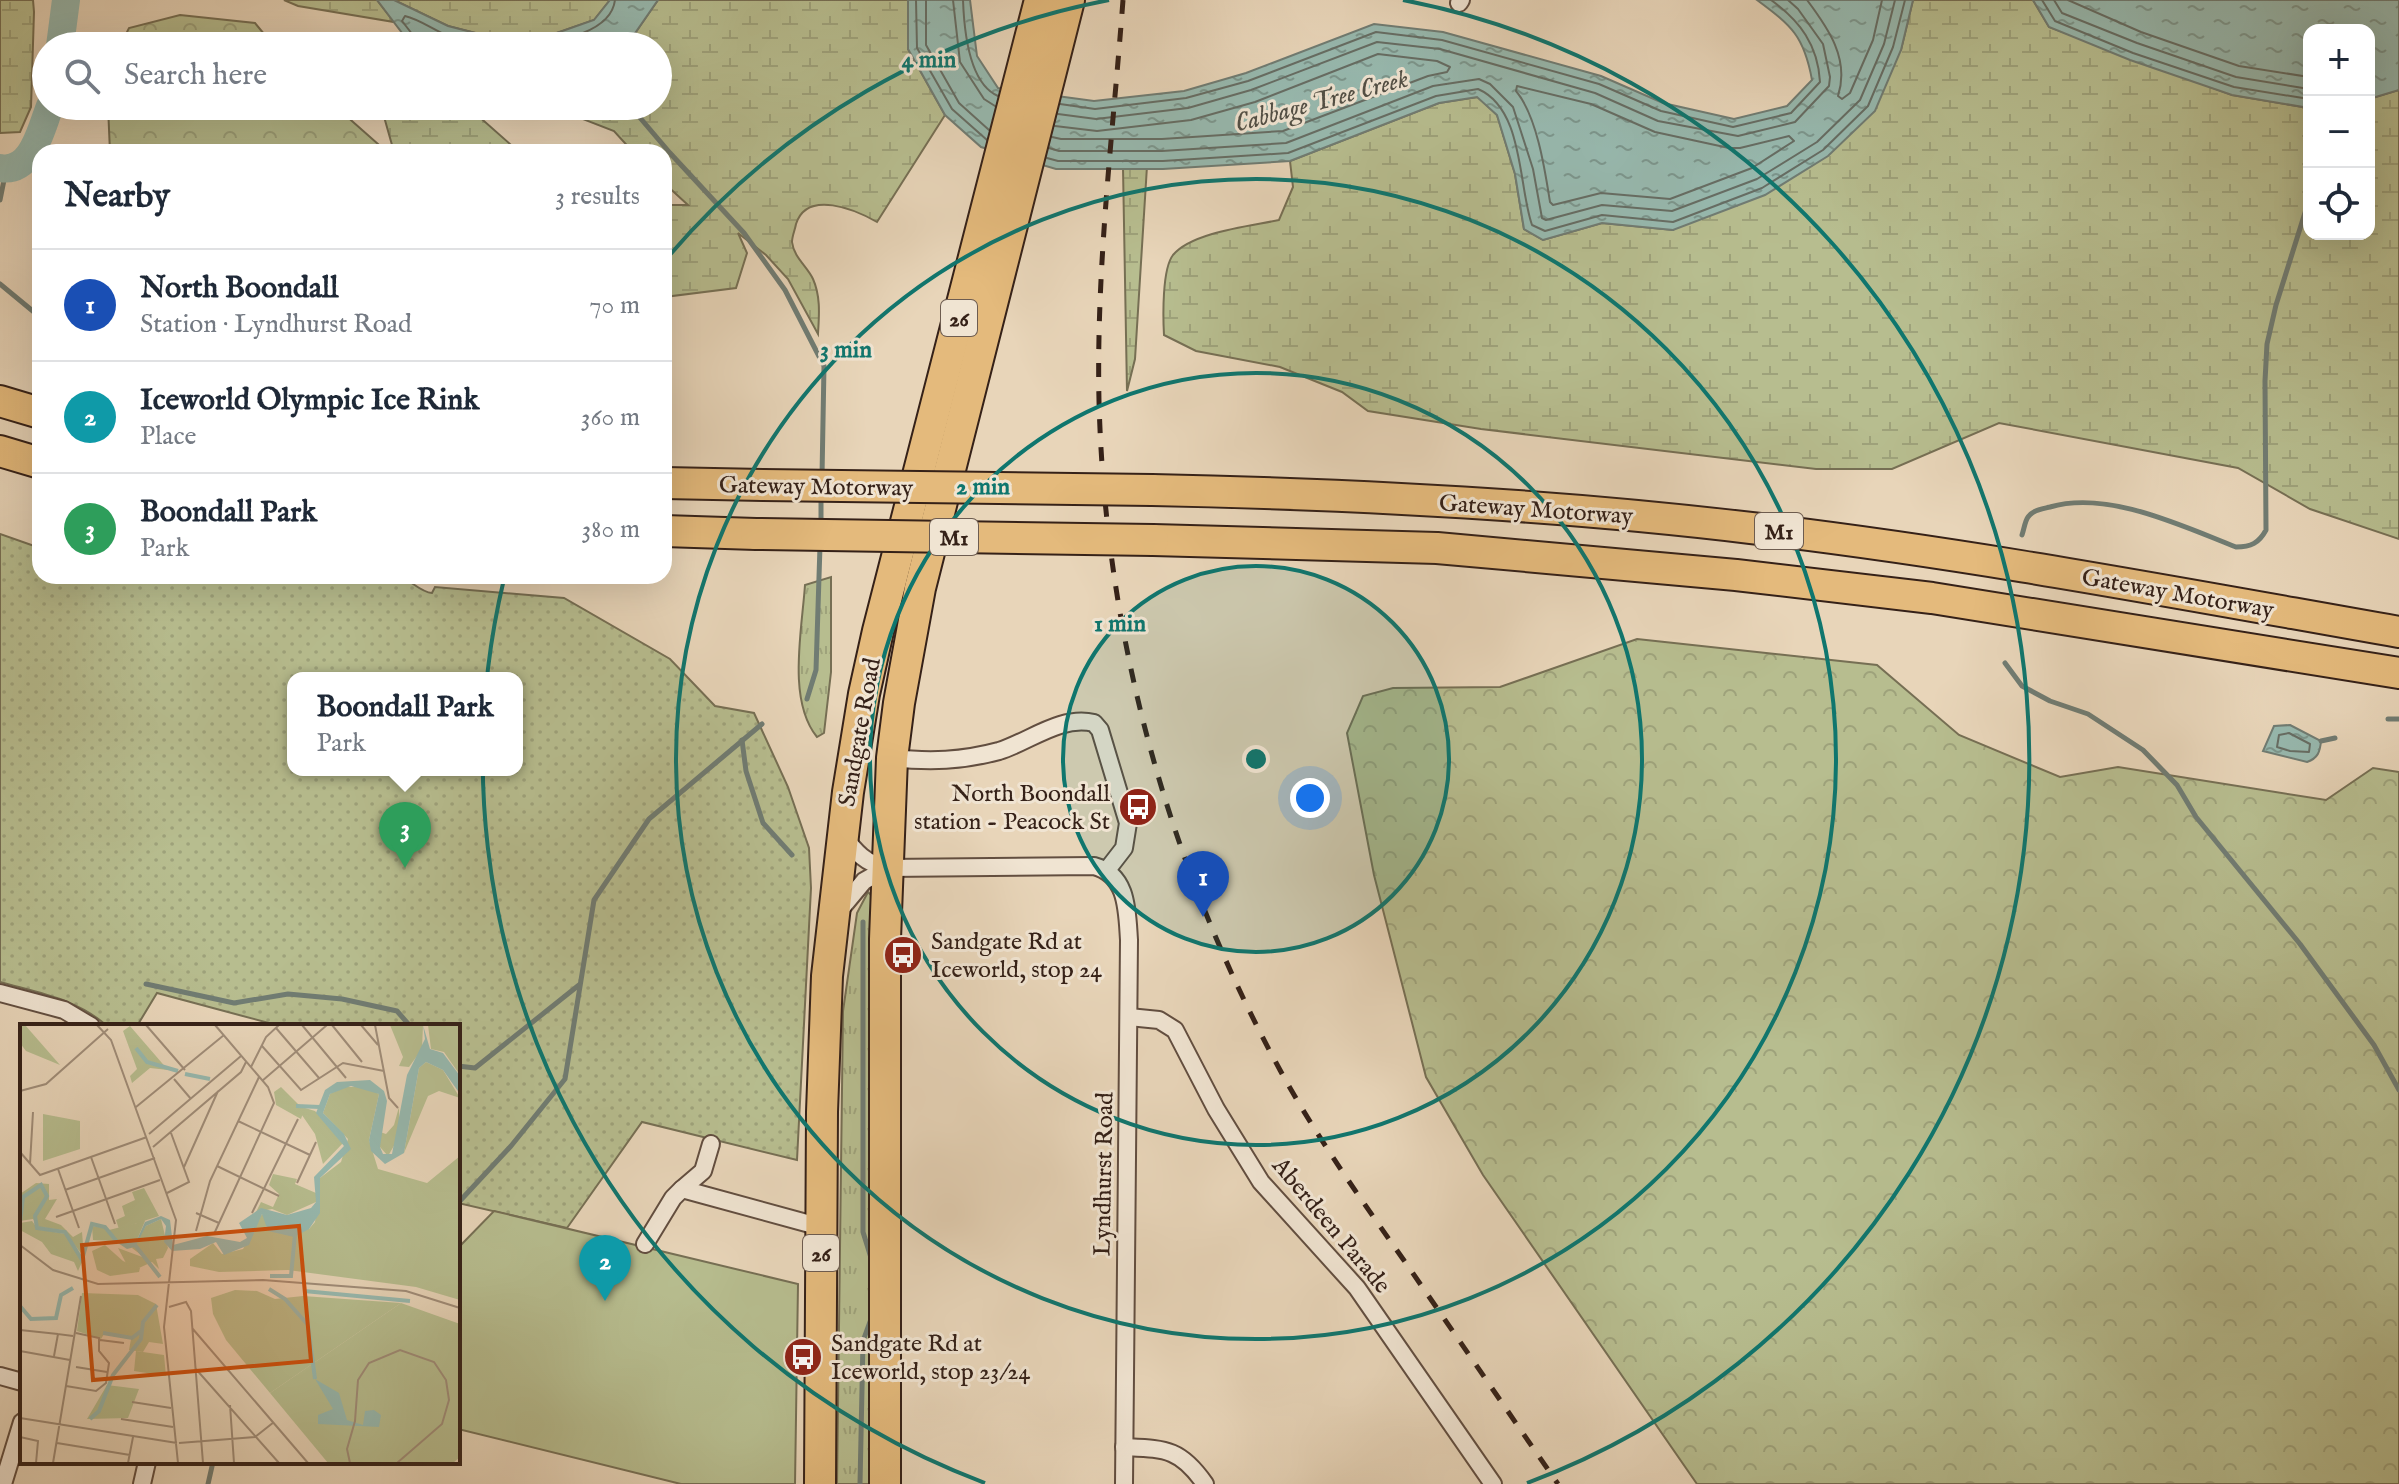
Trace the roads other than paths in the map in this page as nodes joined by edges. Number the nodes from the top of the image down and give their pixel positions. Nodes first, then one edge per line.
1 (1040, 0) edge
2 (1069, 0) edge
3 (1034, 82) junction
4 (1008, 186) junction
5 (0, 401) edge
6 (32, 411) edge
7 (0, 451) edge
8 (32, 461) edge
9 (672, 483) edge
10 (672, 531) edge
11 (2399, 632) edge
12 (2399, 673) edge
13 (892, 758) junction
14 (842, 833) junction
15 (887, 868) junction
16 (1107, 870) junction
17 (832, 919) junction
18 (0, 993) edge
19 (1129, 1017) junction
20 (88, 1024) edge
21 (711, 1144) dead end
22 (682, 1189) junction
23 (821, 1227) junction
24 (645, 1244) dead end
25 (0, 1376) edge
26 (20, 1381) edge
27 (20, 1425) edge
28 (1124, 1447) junction
29 (6, 1449) edge
30 (147, 1464) edge
31 (3, 1484) edge
32 (142, 1484) edge
33 (820, 1484) edge
34 (885, 1484) edge
35 (1124, 1484) edge
36 (1205, 1484) edge
37 (1493, 1484) edge

1 - 3 highway, Sandgate Road / 26
2 - 3 highway, Sandgate Road / 26
3 - 4 highway, Sandgate Road / 26
4 - 13 highway, Sandgate Road / 26
4 - 14 highway, Sandgate Road / 26
5 - 6 highway
7 - 8 highway
9 - 11 highway, Gateway Motorway / M1, bridge
10 - 12 highway, Gateway Motorway / M1, bridge
13 - 15 highway, Sandgate Road / 26
13 - 16 street
14 - 15 street
14 - 17 highway, Sandgate Road / 26
15 - 16 street
15 - 17 street
15 - 34 highway, Sandgate Road / 26
16 - 19 street, Lyndhurst Road
17 - 23 highway, Sandgate Road / 26
18 - 20 street
19 - 28 street, Lyndhurst Road
19 - 37 street, Aberdeen Parade
21 - 22 street
22 - 23 street
22 - 24 street
23 - 33 highway, Sandgate Road / 26
25 - 26 street
27 - 29 street
28 - 35 street, Lyndhurst Road
28 - 36 street
29 - 31 street
30 - 32 street

